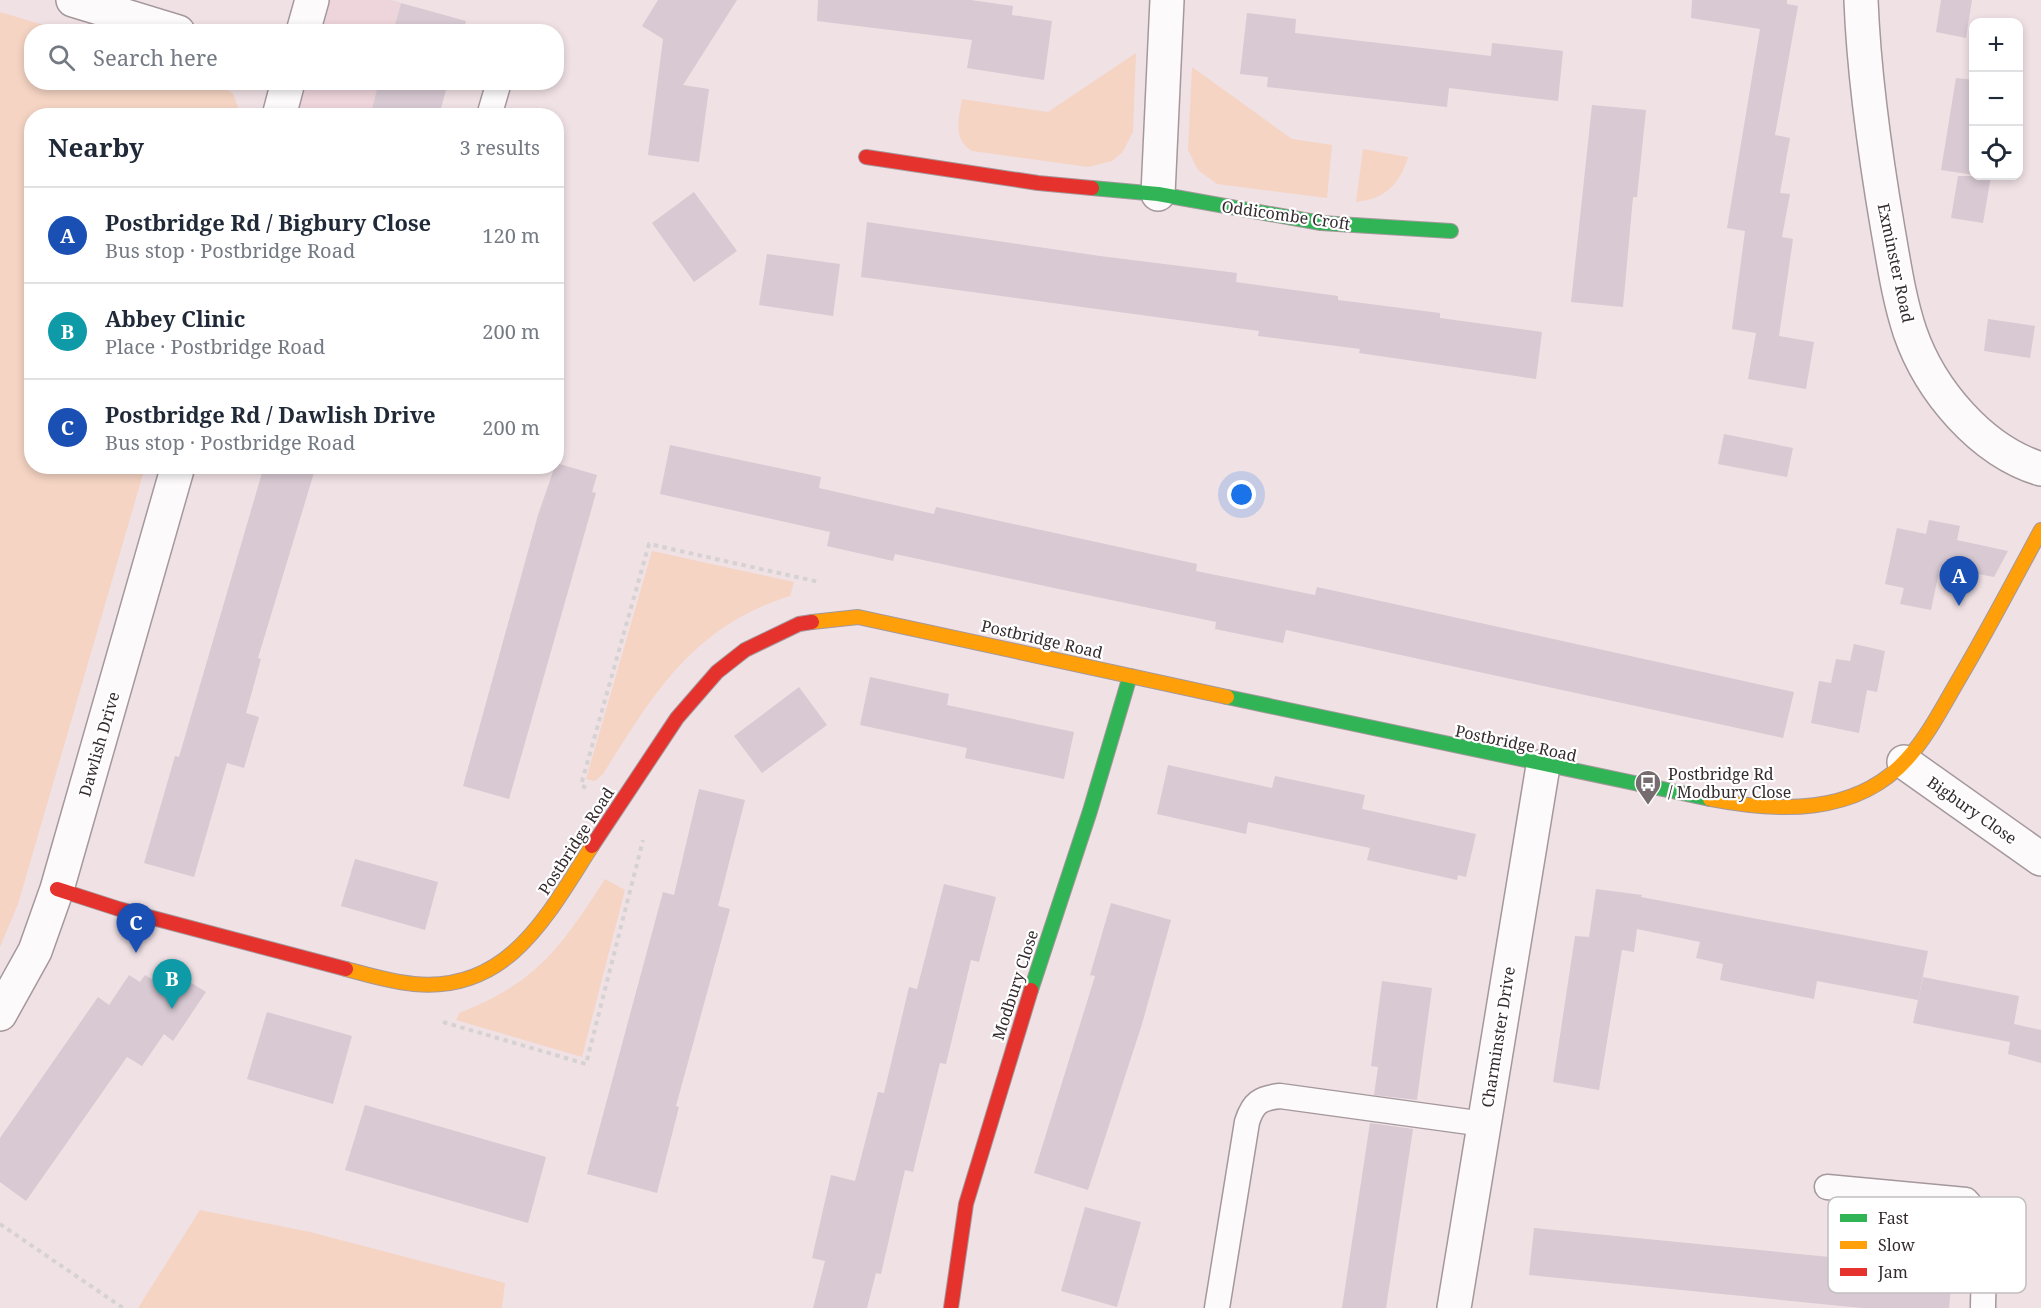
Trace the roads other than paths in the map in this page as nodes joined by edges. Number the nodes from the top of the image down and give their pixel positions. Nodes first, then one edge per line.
1 (74, 0) edge
2 (312, 0) edge
3 (1167, 0) edge
4 (1861, 0) edge
5 (152, 24) edge
6 (305, 24) edge
7 (286, 90) edge
8 (497, 90) edge
9 (281, 108) edge
10 (491, 108) edge
11 (866, 157) dead end
12 (1158, 194) junction
13 (1451, 231) dead end
14 (2041, 469) edge
15 (176, 474) edge
16 (2041, 530) edge
17 (1130, 676) junction
18 (1904, 762) junction
19 (1543, 766) junction
20 (2041, 858) edge
21 (57, 889) junction
22 (0, 1014) edge
23 (1484, 1124) junction
24 (1827, 1187) dead end
25 (1934, 1197) edge
26 (1983, 1293) edge
27 (951, 1308) edge
28 (1217, 1308) edge
29 (1454, 1308) edge
30 (1983, 1308) edge

1 - 5 street
2 - 6 street
3 - 12 street
4 - 14 street, Exminster Road
7 - 9 street
8 - 10 lane
11 - 12 street, Oddicombe Croft
12 - 13 street, Oddicombe Croft
15 - 21 street, Dawlish Drive
16 - 18 street, Postbridge Road
17 - 19 street, Postbridge Road
17 - 21 street, Postbridge Road
17 - 27 street, Modbury Close
18 - 19 street, Postbridge Road
18 - 20 street, Bigbury Close
19 - 23 street, Charminster Drive
21 - 22 street, Dawlish Drive
23 - 28 lane
23 - 29 street, Charminster Drive
24 - 25 lane
26 - 30 lane

